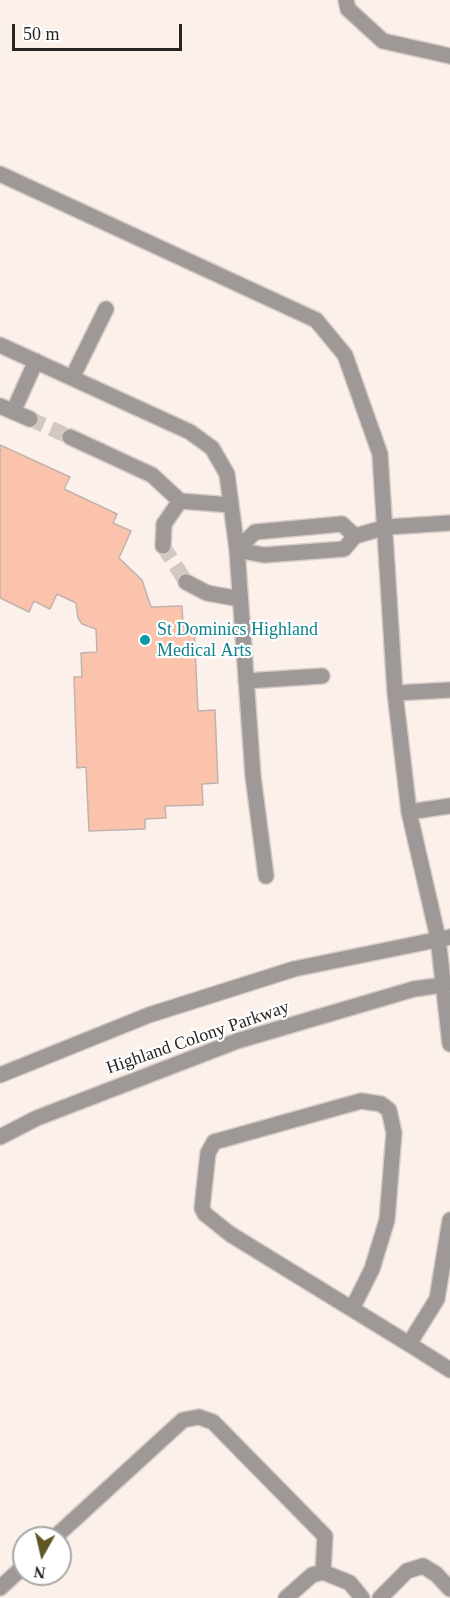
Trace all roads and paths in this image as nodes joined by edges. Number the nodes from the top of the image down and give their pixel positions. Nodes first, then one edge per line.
1 (346, 0) edge
2 (450, 56) edge
3 (0, 174) edge
4 (106, 309) dead end
5 (0, 345) edge
6 (36, 361) junction
7 (72, 378) junction
8 (7, 409) edge
9 (30, 419) tunnel mouth
10 (70, 437) tunnel mouth
11 (180, 501) junction
12 (231, 505) junction
13 (450, 523) edge
14 (387, 527) junction
15 (356, 536) junction
16 (163, 546) tunnel mouth
17 (237, 550) junction
18 (186, 582) tunnel mouth
19 (240, 599) junction
20 (322, 676) dead end
21 (246, 681) junction
22 (450, 690) edge
23 (395, 693) junction
24 (450, 806) edge
25 (409, 812) junction
26 (266, 876) dead end
27 (444, 937) edge
28 (446, 984) edge
29 (450, 1044) edge
30 (0, 1075) edge
31 (0, 1137) edge
32 (450, 1220) edge
33 (444, 1300) edge
34 (352, 1309) junction
35 (409, 1344) junction
36 (450, 1370) edge
37 (67, 1526) edge
38 (323, 1572) junction
39 (12, 1577) edge
40 (0, 1588) edge
41 (450, 1589) edge
42 (286, 1598) edge
43 (362, 1598) edge
44 (380, 1598) edge

1 - 2 street
3 - 14 street
4 - 7 street
5 - 6 street
6 - 7 street
6 - 8 street
7 - 12 street
8 - 9 street
10 - 11 street
11 - 12 street
11 - 16 street
12 - 17 street
13 - 14 street
14 - 15 street
14 - 23 street
15 - 17 street
15 - 17 street
17 - 19 street
18 - 19 street
19 - 21 street
20 - 21 street
21 - 26 street
22 - 23 street
23 - 25 street
24 - 25 street
25 - 27 street
27 - 28 street
27 - 30 street, Highland Colony Parkway
28 - 29 street
28 - 31 street, Highland Colony Parkway
32 - 33 street
33 - 35 street
34 - 34 street
34 - 35 street
35 - 36 street
37 - 38 street
38 - 42 street
38 - 43 street
39 - 40 street
41 - 44 street

